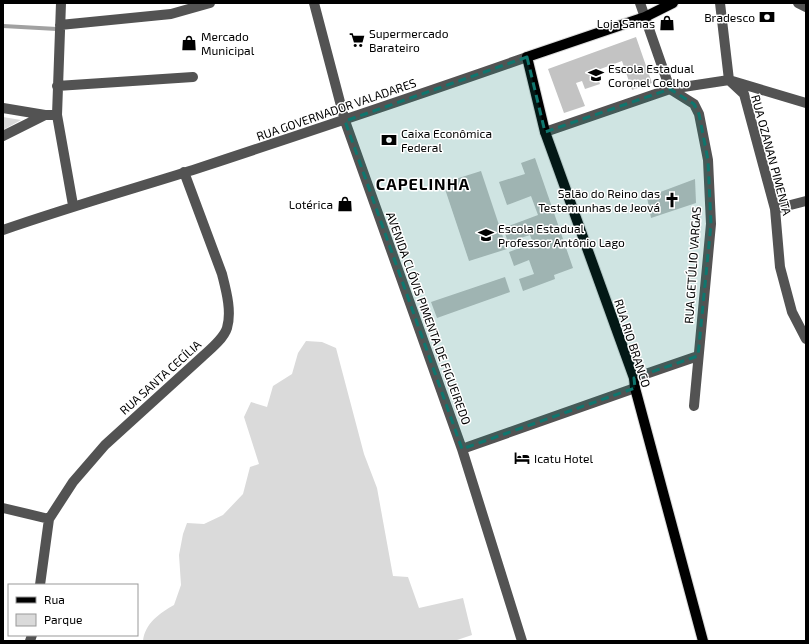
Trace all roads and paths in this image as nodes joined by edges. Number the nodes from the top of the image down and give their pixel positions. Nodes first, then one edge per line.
1 (61, 3) edge
2 (210, 3) edge
3 (314, 3) edge
4 (640, 3) edge
5 (673, 3) edge
6 (720, 3) edge
7 (798, 3) edge
8 (806, 7) edge
9 (644, 17) junction
10 (60, 25) junction
11 (527, 57) junction
12 (192, 77) dead end
13 (729, 80) junction
14 (57, 86) junction
15 (670, 89) junction
16 (806, 103) edge
17 (3, 108) edge
18 (45, 115) junction
19 (57, 115) junction
20 (345, 121) junction
21 (545, 132) junction
22 (3, 136) edge
23 (184, 172) junction
24 (806, 201) edge
25 (73, 205) junction
26 (775, 209) junction
27 (3, 230) edge
28 (806, 339) edge
29 (698, 356) junction
30 (634, 378) junction
31 (635, 388) junction
32 (694, 406) dead end
33 (462, 449) junction
34 (3, 508) edge
35 (49, 519) junction
36 (40, 584) edge
37 (522, 641) edge
38 (703, 641) edge

1 - 10 street
2 - 10 street
3 - 20 street, AVENIDA CLÓVIS PIMENTA DE FIGUEIREDO
4 - 9 street
5 - 9 main road, RUA GOVERNADOR VALADARES
6 - 13 street
7 - 8 street
9 - 11 main road, RUA GOVERNADOR VALADARES
9 - 15 street
10 - 14 street
11 - 20 street, RUA GOVERNADOR VALADARES
11 - 21 main road, RUA RIO BRANCO
12 - 14 street
13 - 15 street
13 - 16 street
13 - 26 street, RUA OZANAN PIMENTA
14 - 19 street
15 - 21 street
15 - 29 street, RUA GETÚLIO VARGAS
17 - 18 street
18 - 19 street
18 - 22 street
19 - 25 street
20 - 23 street, RUA GOVERNADOR VALADARES
20 - 33 street, AVENIDA CLÓVIS PIMENTA DE FIGUEIREDO
21 - 30 main road, RUA RIO BRANCO
23 - 25 street, RUA GOVERNADOR VALADARES
23 - 35 street, RUA SANTA CECÍLIA
24 - 26 street
25 - 27 street, RUA GOVERNADOR VALADARES
26 - 28 street, RUA OZANAN PIMENTA
29 - 30 street
29 - 32 street, RUA GETÚLIO VARGAS
30 - 31 main road, RUA RIO BRANCO
31 - 33 street
31 - 38 main road, RUA RIO BRANCO
33 - 37 street, AVENIDA CLÓVIS PIMENTA DE FIGUEIREDO
34 - 35 street
35 - 36 street, RUA SANTA CECÍLIA

